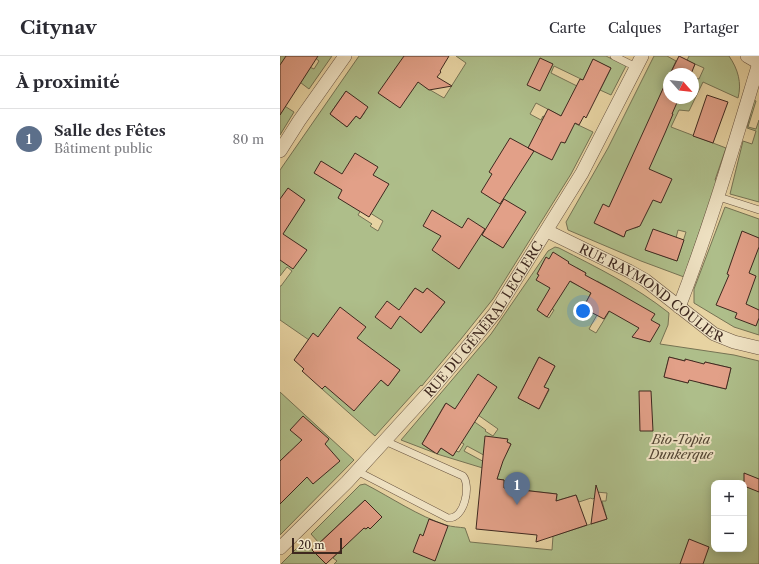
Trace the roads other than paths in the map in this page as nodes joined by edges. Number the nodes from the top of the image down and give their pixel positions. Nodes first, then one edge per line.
1 (346, 56) edge
2 (614, 56) edge
3 (753, 59) edge
4 (639, 62) edge
5 (755, 89) edge
6 (280, 151) edge
7 (719, 197) junction
8 (759, 210) edge
9 (546, 232) junction
10 (679, 307) junction
11 (759, 348) edge
12 (384, 440) junction
13 (357, 471) junction
14 (280, 548) edge

1 - 6 street
2 - 4 lane
3 - 5 street
4 - 9 street, RUE DU GÉNÉRAL LECLERC
5 - 7 street
7 - 8 lane
7 - 10 street
9 - 10 street, RUE RAYMOND COULIER
9 - 12 street, RUE DU GÉNÉRAL LECLERC
10 - 11 street, RUE RAYMOND COULIER
12 - 13 street, RUE DU GÉNÉRAL LECLERC
12 - 13 lane
13 - 14 street, RUE DU GÉNÉRAL LECLERC

